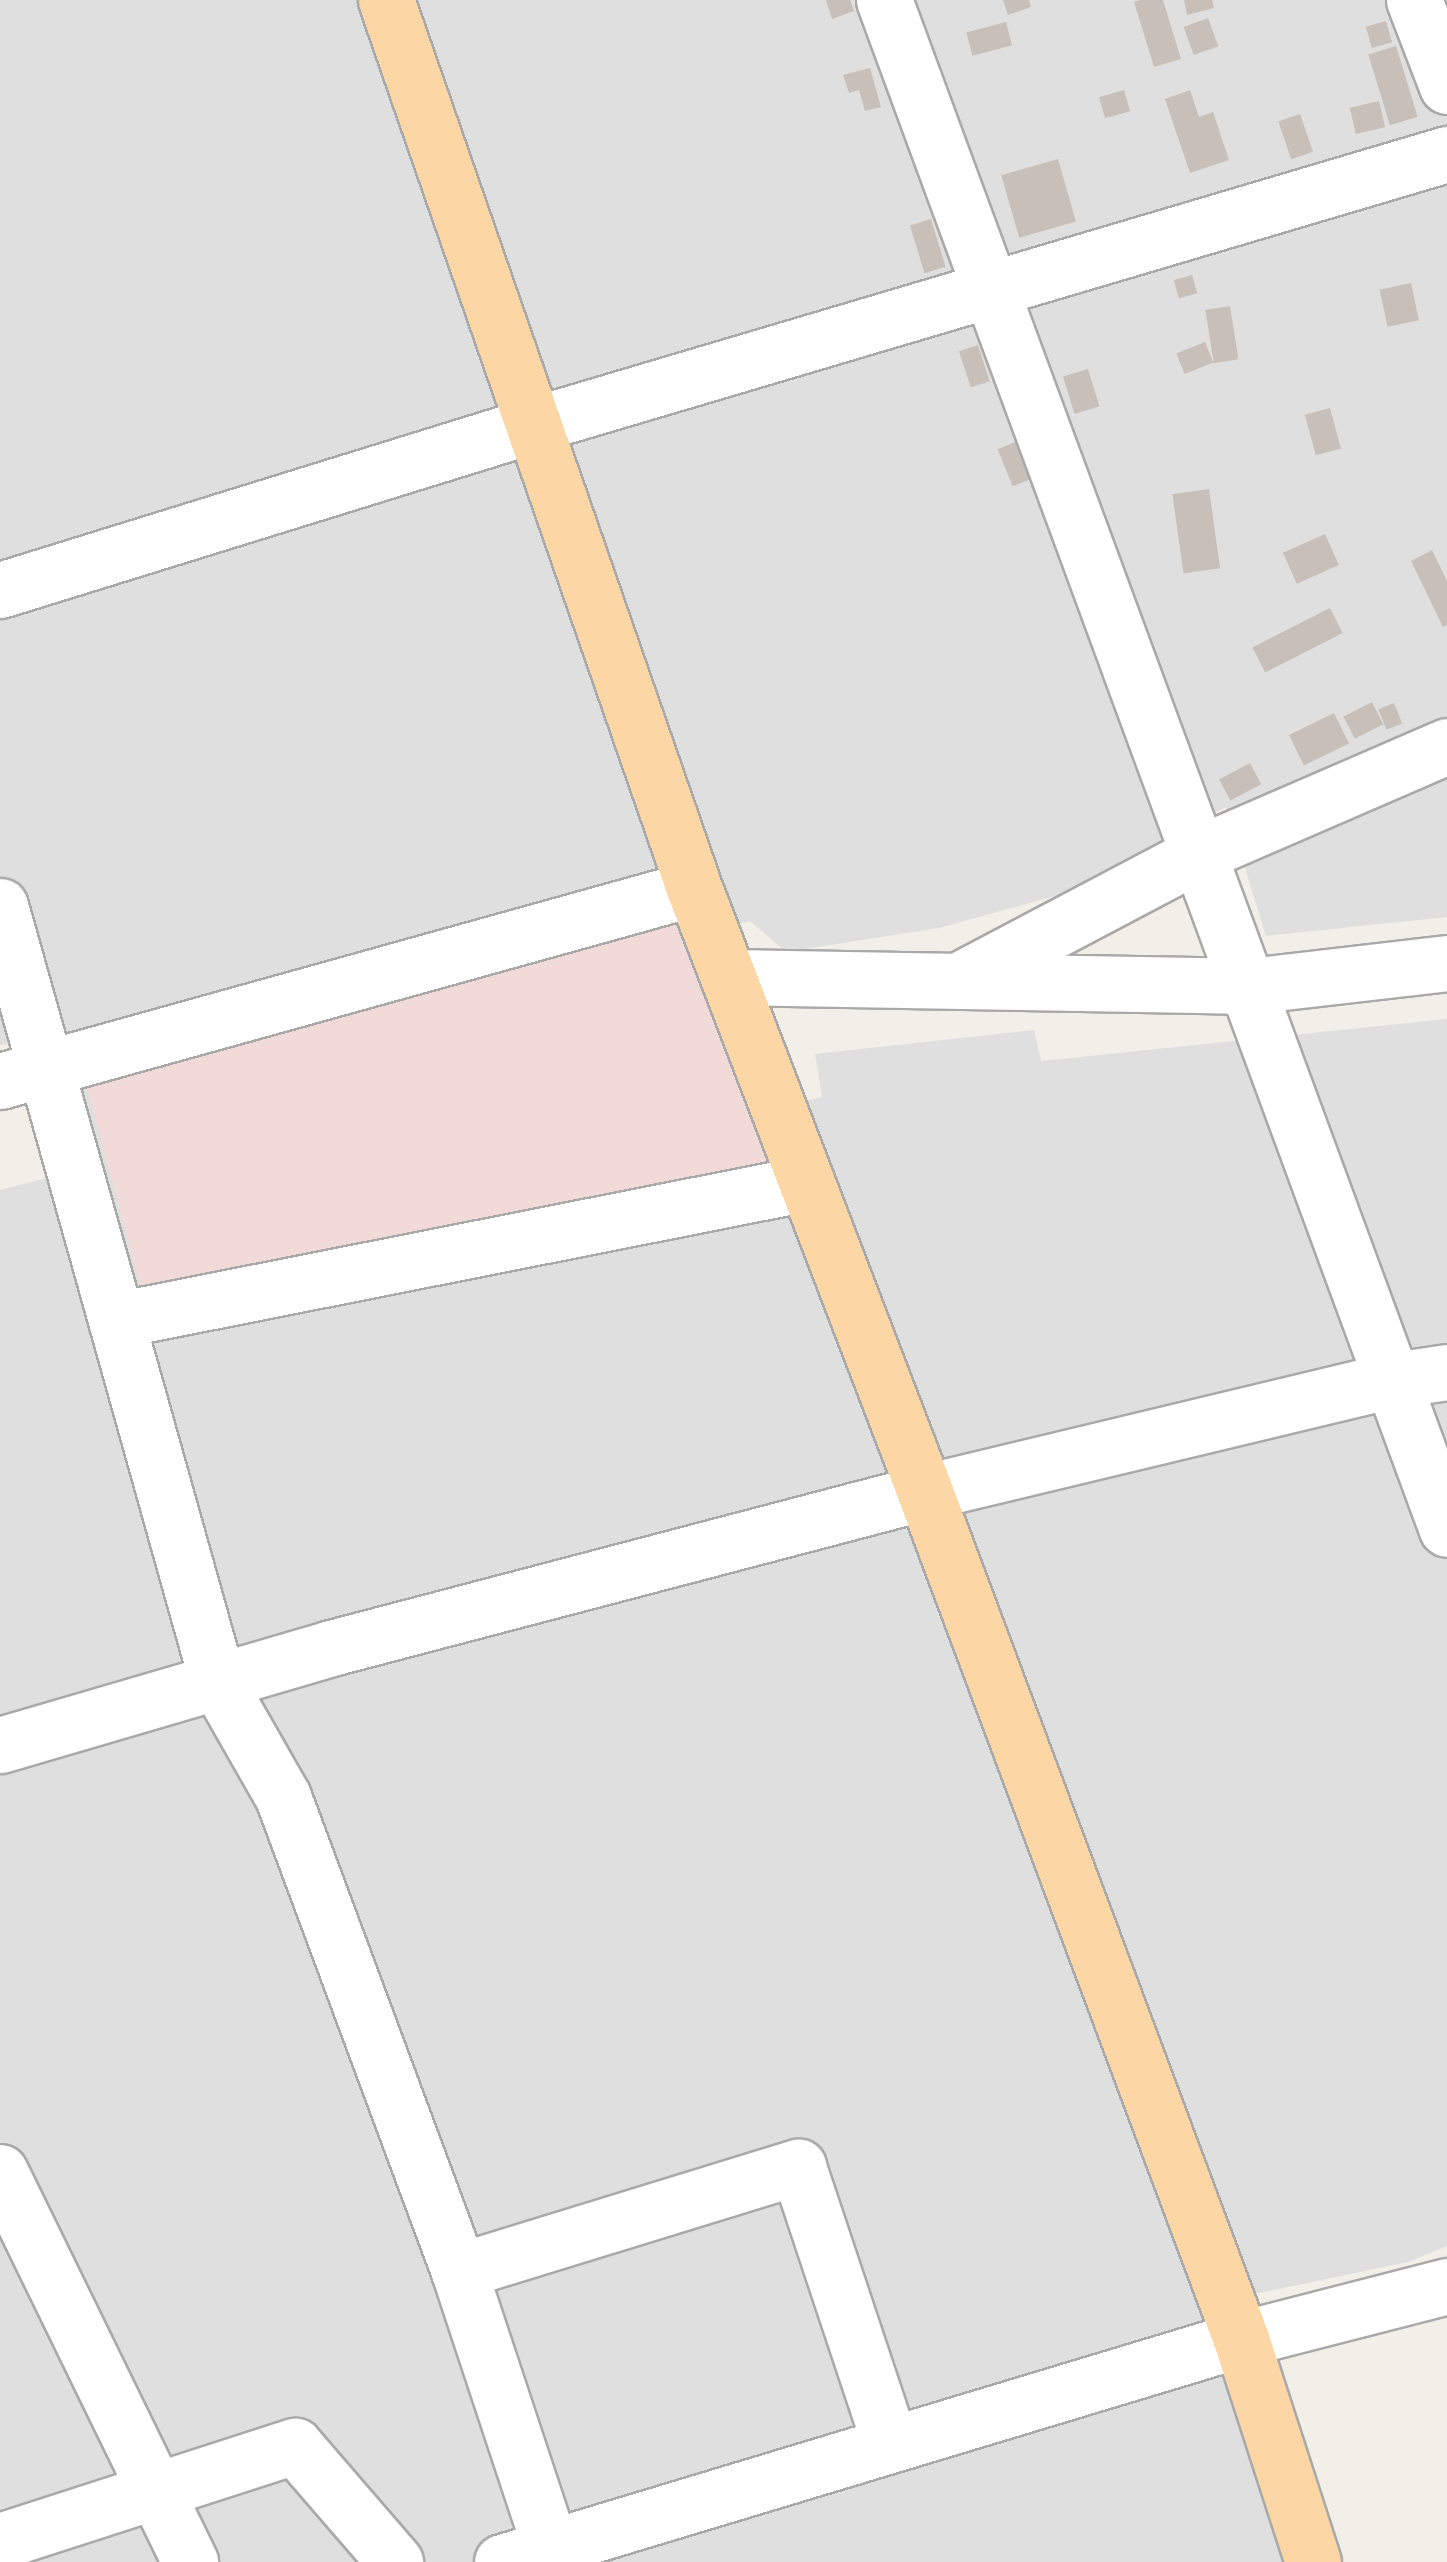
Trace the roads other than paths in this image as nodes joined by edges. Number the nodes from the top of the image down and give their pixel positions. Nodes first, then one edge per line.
1 (386, 0) edge
2 (884, 0) edge
3 (1414, 0) edge
4 (1447, 86) edge
5 (1447, 154) edge
6 (990, 287) junction
7 (536, 424) junction
8 (0, 590) edge
9 (1447, 746) edge
10 (1200, 853) junction
11 (694, 888) junction
12 (0, 906) edge
13 (1447, 963) edge
14 (728, 977) junction
15 (958, 980) junction
16 (1250, 986) junction
17 (23, 1076) edge
18 (807, 1183) junction
19 (116, 1320) junction
20 (1447, 1372) edge
21 (1393, 1380) junction
22 (925, 1492) junction
23 (1447, 1530) edge
24 (218, 1681) junction
25 (0, 1745) edge
26 (0, 2172) edge
27 (459, 2271) junction
28 (1447, 2286) edge
29 (1241, 2339) junction
30 (890, 2444) junction
31 (155, 2491) junction
32 (0, 2540) edge
33 (536, 2556) edge
34 (190, 2562) edge
35 (395, 2562) edge
36 (1313, 2562) edge

1 - 7 main road
2 - 6 street
3 - 4 street
5 - 6 street
6 - 7 street
6 - 10 street
7 - 8 street
7 - 11 main road
9 - 10 street
10 - 15 street
10 - 16 street
11 - 14 main road
11 - 17 street
12 - 17 street
13 - 16 street
14 - 15 street
14 - 18 main road
15 - 16 street
16 - 21 street
17 - 19 street
18 - 19 street
18 - 22 main road
19 - 24 street
20 - 21 street
21 - 22 street
21 - 23 street
22 - 24 street
22 - 29 main road
24 - 25 street
24 - 27 street
26 - 31 street
27 - 30 street
27 - 33 street
28 - 29 street
29 - 30 street
29 - 36 main road
30 - 33 street
31 - 32 street
31 - 34 street
31 - 35 street

